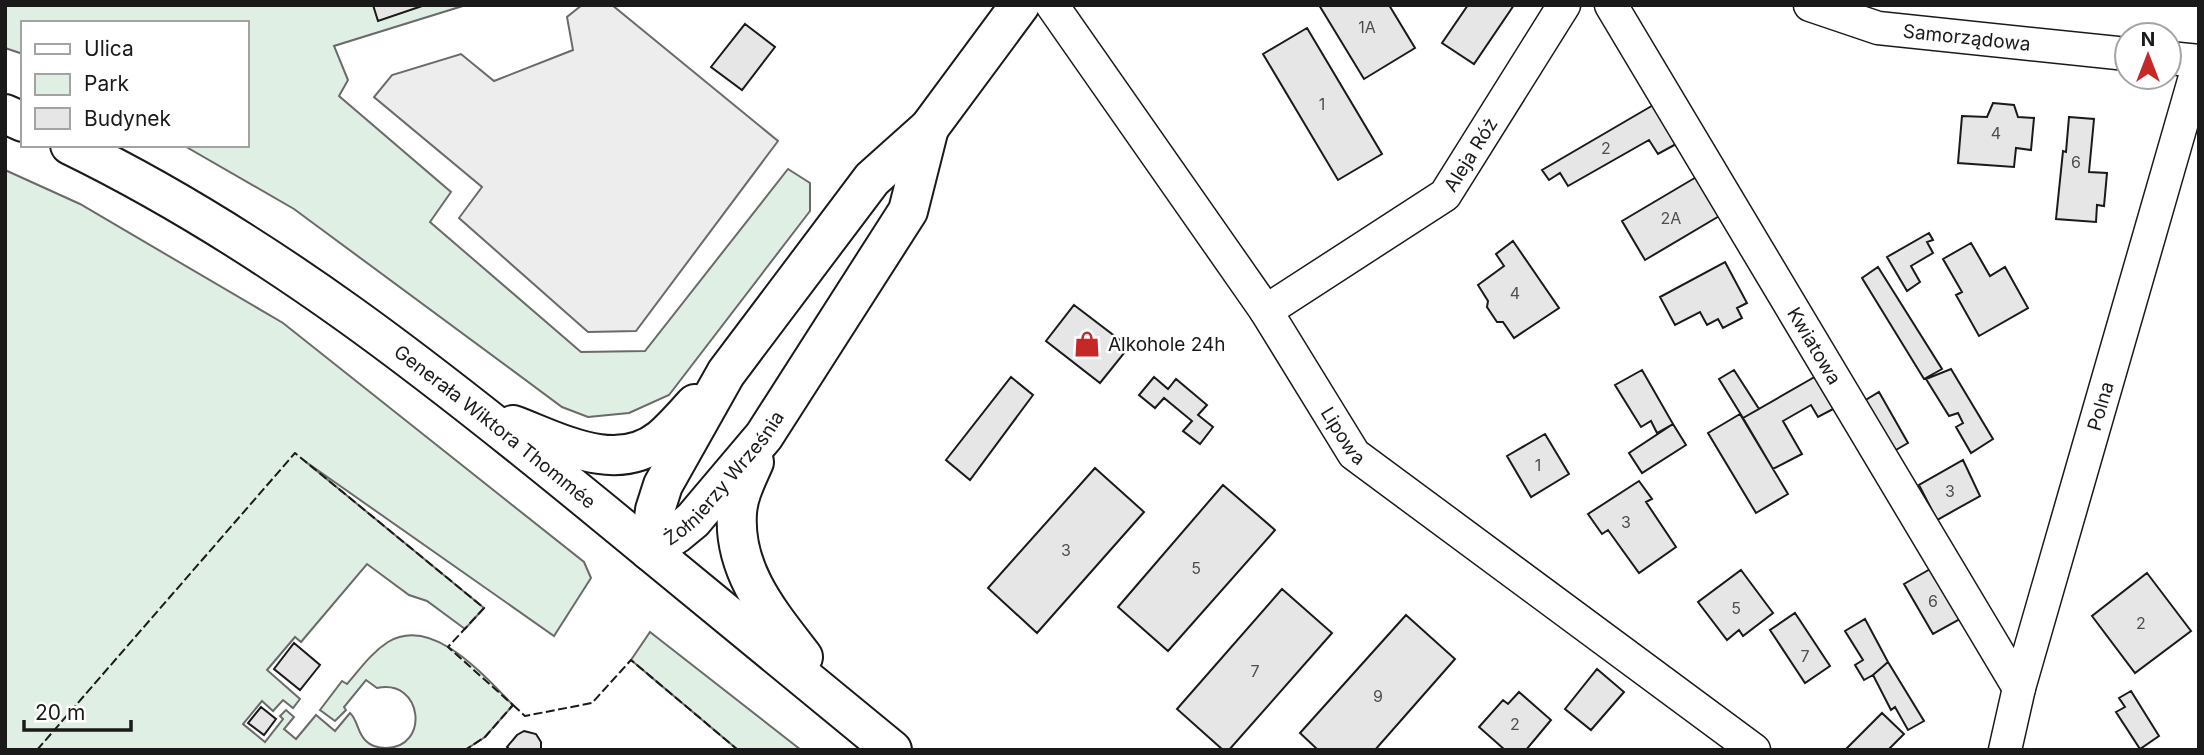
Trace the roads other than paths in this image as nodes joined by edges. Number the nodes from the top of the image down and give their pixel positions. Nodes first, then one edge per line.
1 (1020, 5) edge
2 (1052, 5) edge
3 (1564, 5) edge
4 (1611, 5) edge
5 (1810, 5) edge
6 (2113, 53) edge
7 (2199, 62) edge
8 (5, 114) edge
9 (21, 121) edge
10 (929, 128) junction
11 (74, 147) edge
12 (1266, 311) junction
13 (726, 373) junction
14 (482, 412) junction
15 (764, 436) junction
16 (650, 551) junction
17 (2019, 688) junction
18 (845, 711) junction
19 (892, 750) edge
20 (1754, 750) edge
21 (2005, 750) edge

1 - 10 main road, Żołnierzy Września
2 - 12 street, Lipowa
3 - 12 street, Aleja Róż
4 - 17 street, Kwiatowa
5 - 6 street, Samorządowa
7 - 17 street, Polna
8 - 9 main road
10 - 13 main road, Żołnierzy Września
10 - 15 main road, Żołnierzy Września
11 - 14 main road, Generała Wiktora Thommée
12 - 20 street, Lipowa
13 - 14 main road
13 - 16 main road, Żołnierzy Września
14 - 16 main road, Generała Wiktora Thommée
15 - 16 main road, Żołnierzy Września
15 - 18 main road
16 - 18 main road, Generała Wiktora Thommée
17 - 21 street, Polna
18 - 19 main road, Generała Wiktora Thommée

